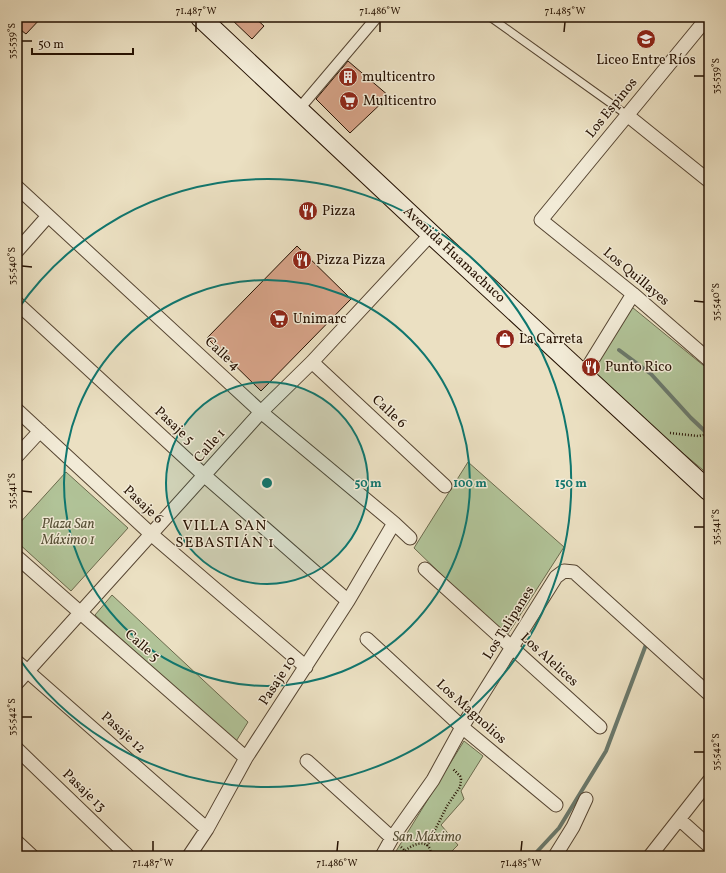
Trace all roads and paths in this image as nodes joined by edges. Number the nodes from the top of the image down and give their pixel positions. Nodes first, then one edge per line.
1 (200, 17) edge
2 (377, 17) edge
3 (490, 17) edge
4 (708, 17) edge
5 (299, 109) junction
6 (627, 115) junction
7 (709, 181) edge
8 (17, 187) edge
9 (48, 216) junction
10 (541, 220) joint
11 (431, 234) junction
12 (17, 251) edge
13 (633, 294) junction
14 (17, 303) edge
15 (709, 360) edge
16 (312, 362) junction
17 (583, 375) junction
18 (17, 410) edge
19 (261, 412) junction
20 (40, 431) junction
21 (709, 434) edge
22 (698, 436) dead end
23 (17, 456) edge
24 (205, 476) junction
25 (445, 486) dead end
26 (709, 491) edge
27 (394, 523) junction
28 (150, 534) junction
29 (410, 538) dead end
30 (17, 557) edge
31 (425, 569) dead end
32 (348, 601) junction
33 (79, 613) junction
34 (367, 639) dead end
35 (512, 648) junction
36 (17, 662) edge
37 (306, 668) junction
38 (28, 670) junction
39 (17, 683) edge
40 (709, 694) edge
41 (462, 727) junction
42 (600, 727) dead end
43 (17, 749) edge
44 (246, 758) junction
45 (444, 760) junction
46 (307, 761) dead end
47 (709, 781) edge
48 (586, 799) dead end
49 (556, 805) dead end
50 (678, 819) junction
51 (207, 829) junction
52 (392, 838) junction
53 (17, 842) edge
54 (428, 846) junction
55 (709, 846) edge
56 (406, 851) junction
57 (32, 856) edge
58 (128, 856) edge
59 (189, 856) edge
60 (382, 856) edge
61 (403, 856) edge
62 (431, 856) edge
63 (556, 856) edge
64 (650, 856) edge

1 - 5 main road, Avenida Huamachuco
2 - 5 street
3 - 6 lane
4 - 6 street, Los Espinos
5 - 11 main road, Avenida Huamachuco
6 - 7 street
6 - 10 street, Los Espinos
8 - 9 street, Calle 4
9 - 12 street
9 - 19 street, Calle 4
10 - 13 street, Los Quillayes
11 - 16 street, Calle 1
11 - 17 main road, Avenida Huamachuco
13 - 15 street, Los Quillayes
13 - 17 street
14 - 24 street, Pasaje 5
16 - 19 street, Calle 1
16 - 25 street, Calle 6
17 - 26 main road, Avenida Huamachuco
18 - 20 street, Pasaje 6
19 - 24 street, Calle 1
19 - 27 street, Calle 4
20 - 23 street
20 - 28 street, Pasaje 6
21 - 22 path
24 - 28 street, Calle 1
24 - 32 street, Pasaje 5
27 - 29 street, Calle 4
27 - 32 street, Pasaje 10
28 - 33 street, Calle 1
28 - 37 street, Pasaje 6
30 - 33 street, Calle 5
31 - 35 street, Los Alelices
32 - 37 street, Pasaje 10
33 - 38 street, Calle 1
33 - 44 street, Calle 5
34 - 41 street, Los Magnolios
35 - 40 street, Los Tulipanes
35 - 41 street, Los Tulipanes
35 - 42 street, Los Alelices
36 - 38 street, Pasaje 12
37 - 44 street, Pasaje 10
38 - 39 street, Calle 1
38 - 51 street, Pasaje 12
41 - 45 street, Los Tulipanes
41 - 49 street, Los Magnolios
43 - 58 street, Pasaje 13
44 - 51 street, Pasaje 10
45 - 52 street, Los Tulipanes
45 - 54 path
46 - 52 street
47 - 50 street
48 - 63 street
50 - 55 street
50 - 64 street
51 - 59 street, Pasaje 10
52 - 56 path
52 - 60 street, Los Tulipanes
53 - 57 street
54 - 56 path
54 - 62 path
56 - 61 path

